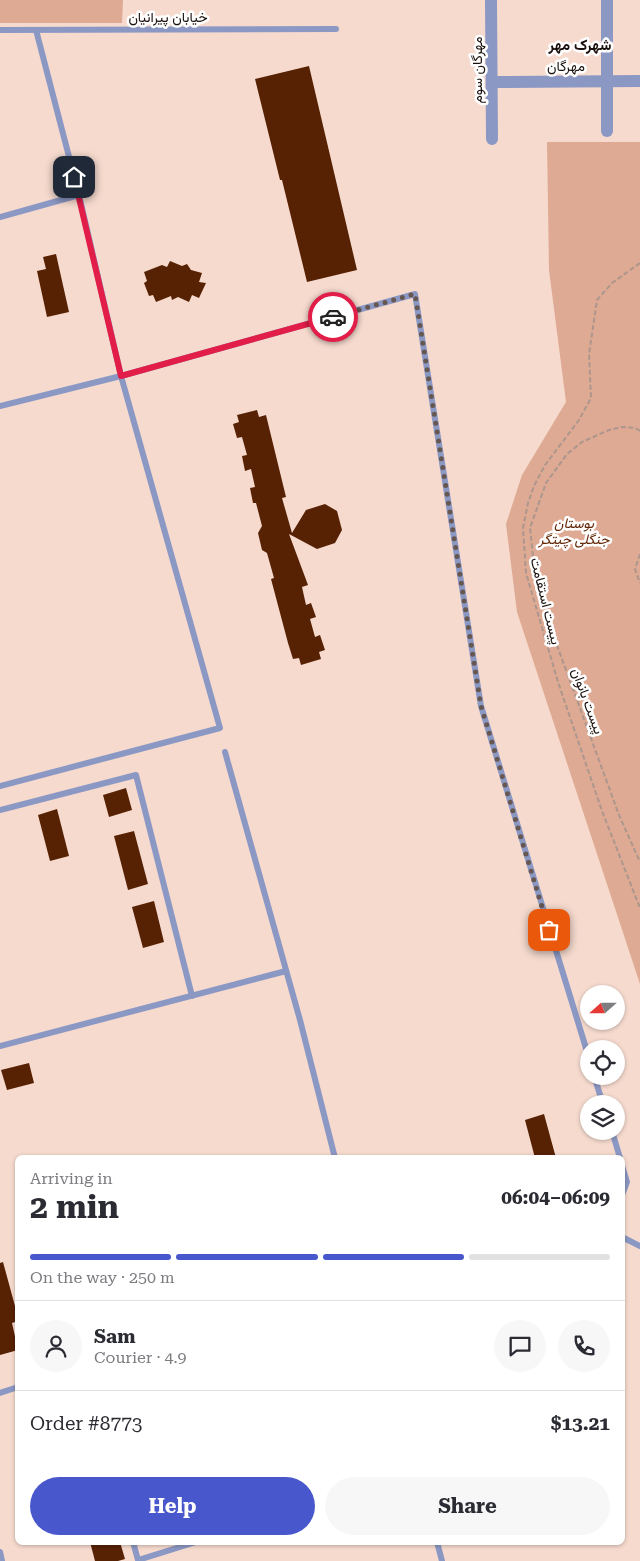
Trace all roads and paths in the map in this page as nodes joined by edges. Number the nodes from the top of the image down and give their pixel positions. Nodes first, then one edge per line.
1 (607, 0) edge
2 (491, 1) edge
3 (0, 30) edge
4 (36, 30) junction
5 (336, 30) dead end
6 (608, 81) junction
7 (640, 81) edge
8 (492, 82) junction
9 (607, 131) dead end
10 (492, 139) dead end
11 (78, 195) junction
12 (0, 217) edge
13 (640, 263) edge
14 (121, 376) junction
15 (0, 406) edge
16 (640, 431) edge
17 (640, 554) edge
18 (640, 583) edge
19 (225, 752) dead end
20 (0, 786) edge
21 (0, 810) edge
22 (640, 862) edge
23 (640, 908) edge
24 (286, 971) junction
25 (192, 996) junction
26 (583, 1040) edge
27 (0, 1046) edge
28 (615, 1140) edge
29 (334, 1155) edge
30 (619, 1155) edge
31 (625, 1238) edge
32 (640, 1246) edge
33 (15, 1389) edge
34 (0, 1393) edge
35 (134, 1545) edge
36 (186, 1545) edge
37 (438, 1545) edge
38 (0, 1552) edge
39 (2, 1561) edge
40 (442, 1561) edge

1 - 6 street
2 - 8 street, مهرگان سوم
3 - 4 lane, خیابان پیرانیان
4 - 5 lane, خیابان پیرانیان
4 - 11 lane
6 - 7 street, مهرگان
6 - 8 street, مهرگان
6 - 9 street
8 - 10 street, مهرگان سوم
11 - 12 lane
11 - 14 lane
13 - 23 path, پیست استقامت
14 - 15 lane
14 - 20 lane
14 - 26 lane
16 - 22 path, پیست بانوان
17 - 18 path
19 - 24 lane
21 - 25 lane
24 - 25 lane
24 - 29 lane
25 - 27 lane
28 - 30 lane
31 - 32 lane
33 - 34 lane
35 - 36 lane
37 - 40 lane
38 - 39 lane

